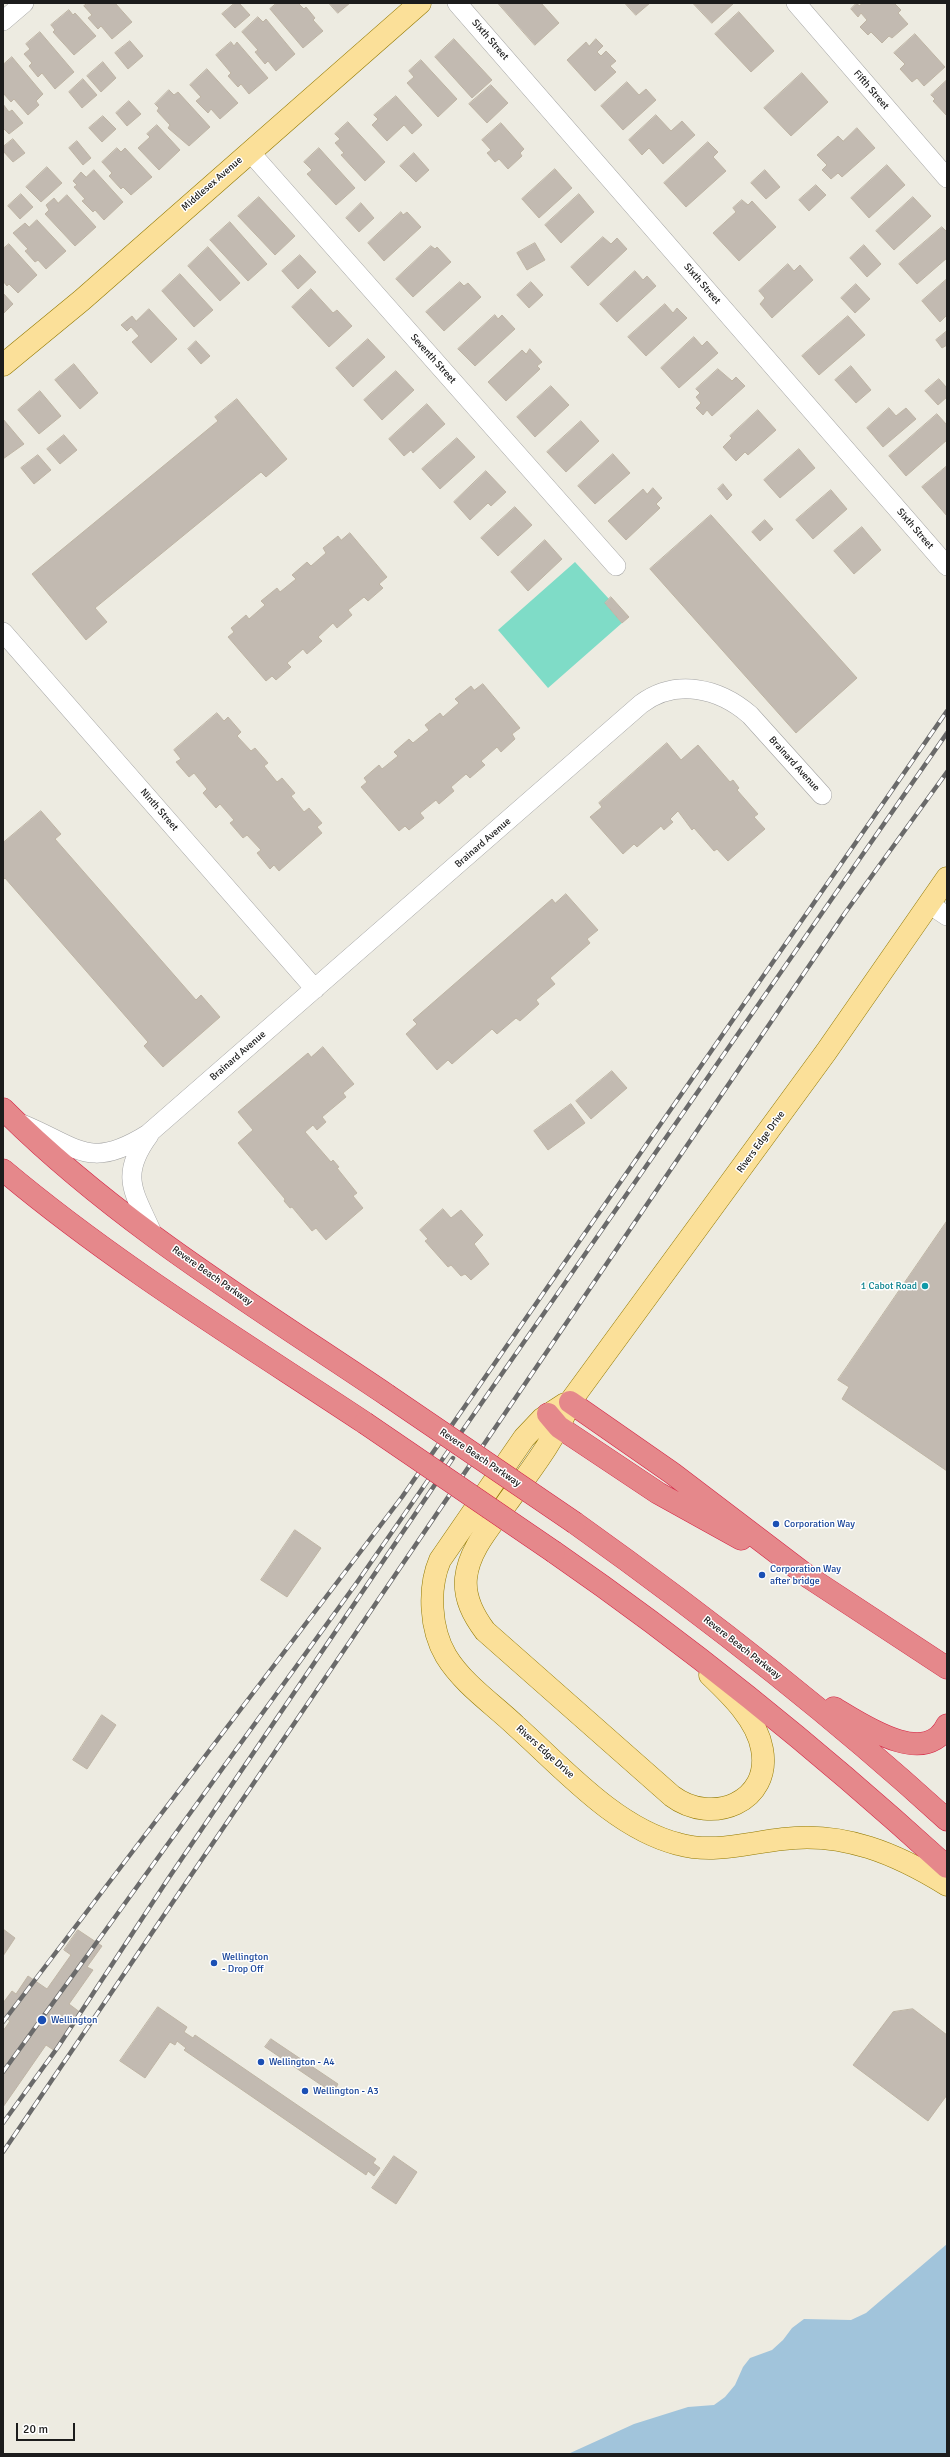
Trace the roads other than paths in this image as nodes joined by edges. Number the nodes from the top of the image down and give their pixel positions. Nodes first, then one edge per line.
1 (24, 3) edge
2 (420, 3) edge
3 (457, 3) edge
4 (796, 3) edge
5 (3, 21) edge
6 (250, 152) junction
7 (947, 178) edge
8 (3, 365) edge
9 (616, 566) dead end
10 (947, 566) edge
11 (3, 632) edge
12 (822, 795) dead end
13 (947, 878) edge
14 (929, 904) junction
15 (947, 916) edge
16 (315, 989) junction
17 (10, 1115) edge
18 (131, 1151) junction
19 (3, 1170) edge
20 (3, 1184) edge
21 (42, 1202) junction
22 (153, 1235) junction
23 (570, 1402) junction
24 (554, 1420) junction
25 (810, 1578) junction
26 (644, 1616) junction
27 (914, 1648) junction
28 (947, 1668) edge
29 (770, 1669) junction
30 (947, 1685) edge
31 (947, 1725) edge
32 (947, 1820) edge
33 (947, 1867) edge
34 (947, 1885) edge

1 - 5 street
2 - 6 main road, Middlesex Avenue
3 - 10 street, Sixth Street
4 - 7 street, Fifth Street
6 - 8 main road, Middlesex Avenue
6 - 9 street, Seventh Street
11 - 16 street, Ninth Street
12 - 16 street, Brainard Avenue
13 - 14 main road, Rivers Edge Drive
14 - 15 street
14 - 23 main road, Rivers Edge Drive
16 - 18 street, Brainard Avenue
17 - 18 street, Brainard Avenue
17 - 22 highway, Revere Beach Parkway
18 - 22 street
19 - 21 highway
20 - 21 street
21 - 26 highway, bridge
22 - 29 highway, Revere Beach Parkway, bridge
23 - 24 main road, Rivers Edge Drive
23 - 25 highway
24 - 25 highway
24 - 26 main road, Rivers Edge Drive
24 - 34 main road, Rivers Edge Drive
25 - 27 highway
26 - 33 highway
27 - 28 highway
27 - 30 highway
29 - 31 highway
29 - 32 highway, Revere Beach Parkway

